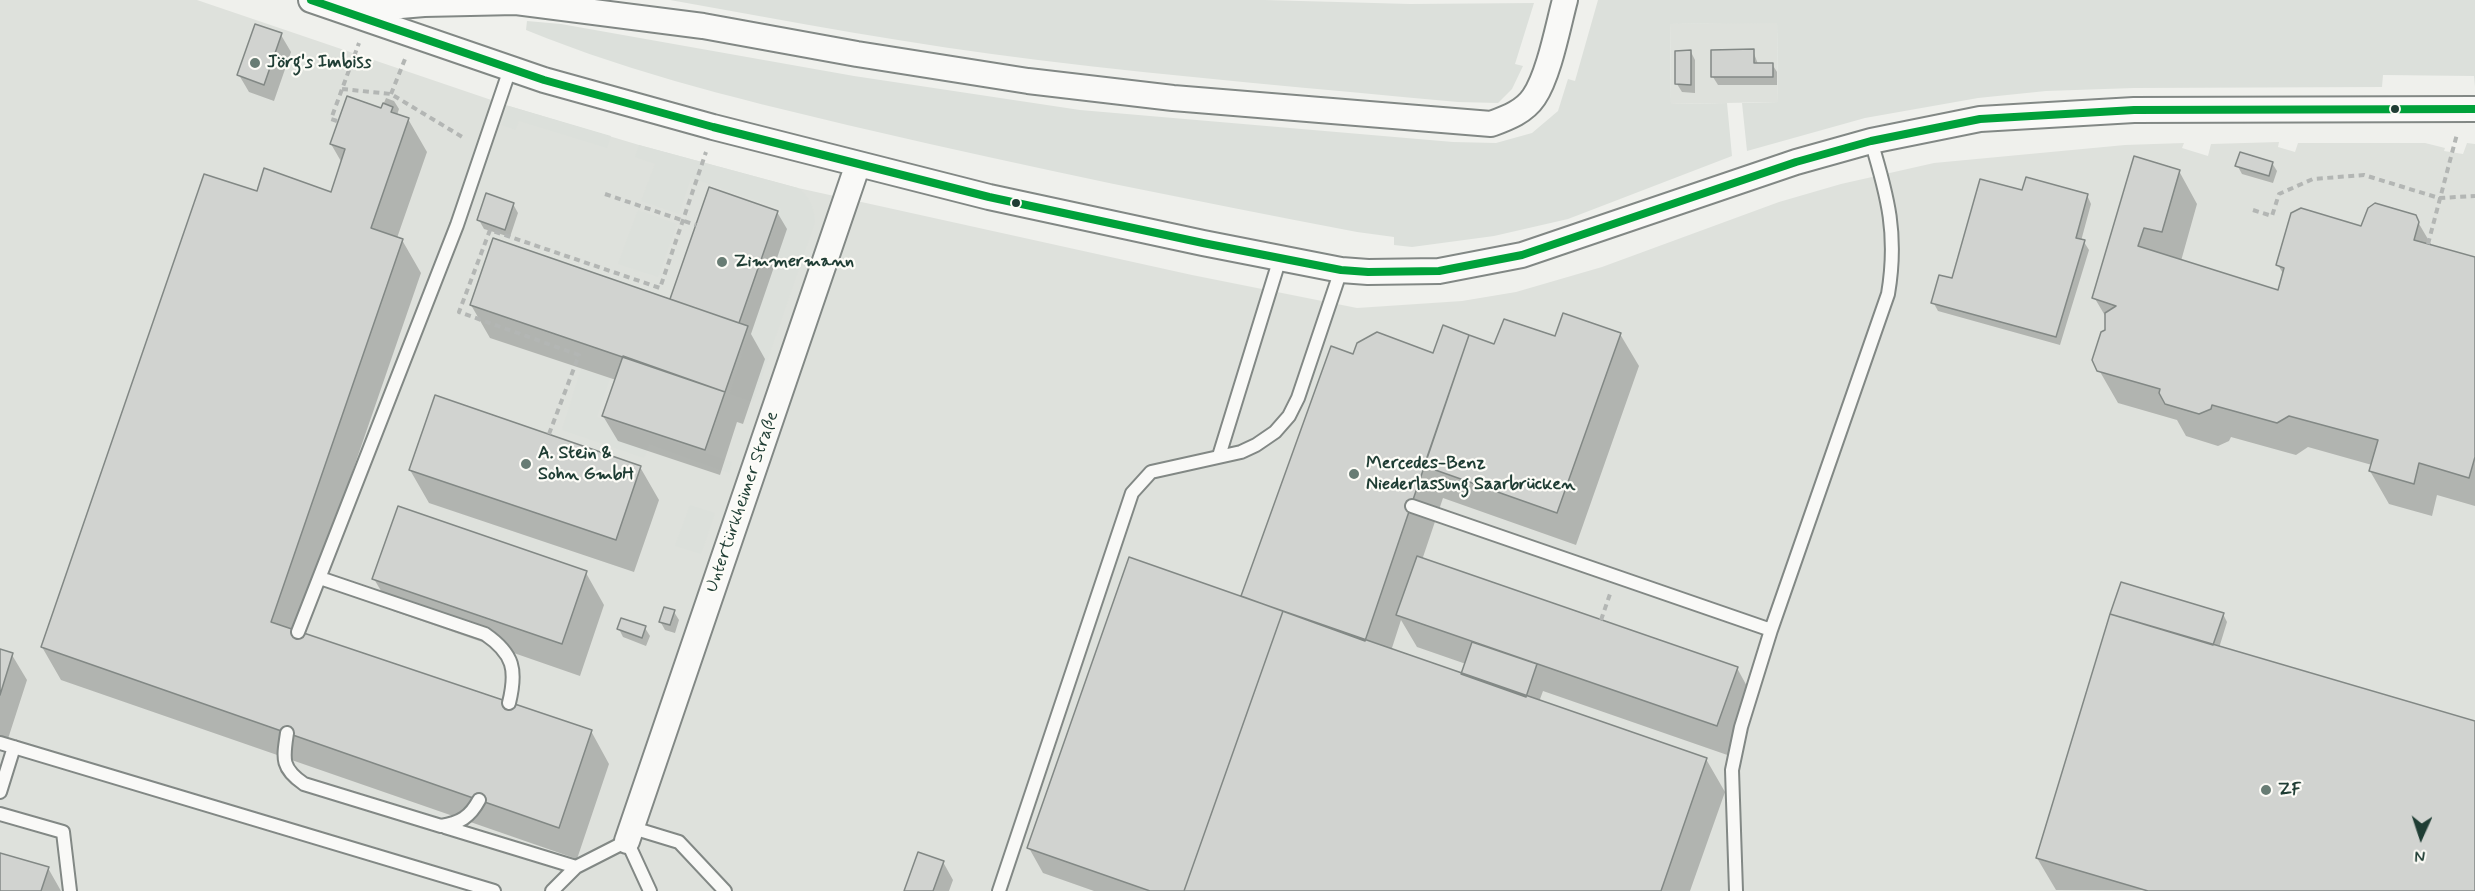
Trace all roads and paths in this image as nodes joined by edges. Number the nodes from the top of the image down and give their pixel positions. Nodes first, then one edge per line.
1 (311, 0) edge
2 (1565, 0) edge
3 (343, 11) junction
4 (355, 54) dead end
5 (401, 69) dead end
6 (510, 69) junction
7 (342, 89) junction
8 (391, 94) junction
9 (2475, 109) edge
10 (337, 121) dead end
11 (2457, 132) dead end
12 (1871, 141) junction
13 (483, 148) junction
14 (703, 162) dead end
15 (858, 164) junction
16 (605, 194) dead end
17 (2475, 196) edge
18 (2439, 198) junction
19 (2253, 210) dead end
20 (683, 221) junction
21 (696, 225) dead end
22 (2428, 244) dead end
23 (1280, 258) junction
24 (1341, 270) junction
25 (549, 434) dead end
26 (1219, 456) junction
27 (1412, 506) dead end
28 (320, 578) junction
29 (1771, 630) junction
30 (298, 632) dead end
31 (509, 703) dead end
32 (287, 733) dead end
33 (0, 743) edge
34 (14, 747) junction
35 (0, 792) edge
36 (479, 800) dead end
37 (0, 814) edge
38 (441, 826) junction
39 (630, 835) junction
40 (576, 867) junction
41 (70, 891) edge
42 (494, 891) edge
43 (552, 891) edge
44 (650, 891) edge
45 (725, 891) edge
46 (999, 891) edge
47 (1736, 891) edge

1 - 3 street
2 - 3 street
3 - 6 street
4 - 7 path
5 - 8 path
6 - 13 lane
6 - 15 street
7 - 8 path
7 - 10 path
8 - 13 path
9 - 12 street
11 - 18 path
12 - 24 street
12 - 29 lane
13 - 28 lane
14 - 20 path
15 - 23 street
15 - 39 street, Untertürkheimer Straße
16 - 20 path
17 - 18 path
18 - 19 path
18 - 22 path
20 - 21 path
20 - 25 path
23 - 24 street
23 - 26 lane
24 - 26 lane
26 - 46 lane
27 - 29 lane
28 - 30 lane
28 - 31 lane
29 - 47 lane
32 - 38 lane
33 - 34 lane
34 - 35 lane
34 - 42 lane
36 - 38 lane
37 - 41 lane
38 - 40 lane
39 - 40 lane
39 - 44 lane
39 - 45 lane
40 - 43 lane

